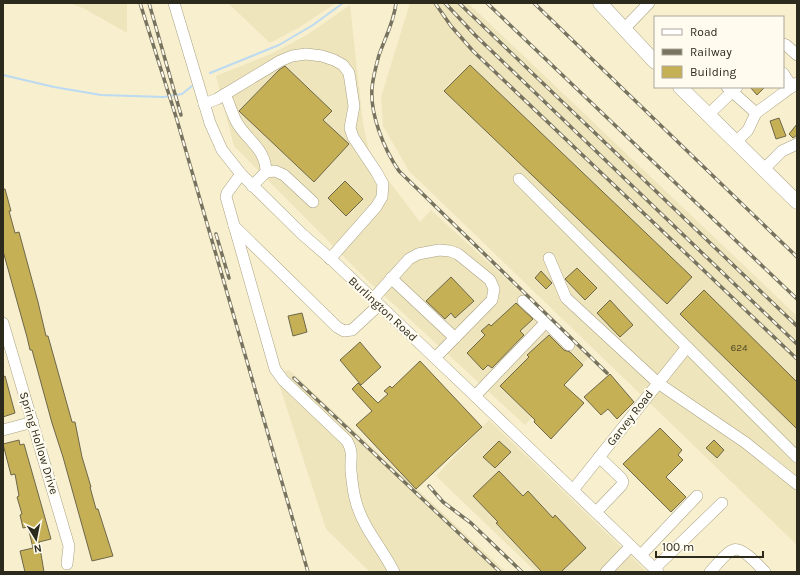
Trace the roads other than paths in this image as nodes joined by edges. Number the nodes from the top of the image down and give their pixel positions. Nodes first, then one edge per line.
1 (174, 3) edge
2 (600, 3) edge
3 (649, 3) edge
4 (624, 29) junction
5 (784, 44) edge
6 (797, 55) edge
7 (654, 61) edge
8 (784, 74) edge
9 (794, 85) edge
10 (683, 88) edge
11 (732, 88) edge
12 (225, 94) junction
13 (204, 104) junction
14 (756, 113) junction
15 (708, 115) junction
16 (736, 142) junction
17 (797, 144) edge
18 (763, 170) junction
19 (266, 172) junction
20 (241, 174) junction
21 (519, 179) dead end
22 (252, 186) junction
23 (313, 202) dead end
24 (797, 202) edge
25 (233, 225) junction
26 (549, 258) dead end
27 (330, 259) junction
28 (391, 278) junction
29 (523, 301) dead end
30 (376, 302) junction
31 (546, 322) junction
32 (3, 323) edge
33 (455, 338) junction
34 (569, 345) dead end
35 (687, 347) junction
36 (435, 358) junction
37 (658, 383) junction
38 (475, 396) junction
39 (33, 422) junction
40 (3, 430) edge
41 (599, 457) junction
42 (797, 457) edge
43 (797, 484) edge
44 (573, 490) junction
45 (696, 496) dead end
46 (722, 503) dead end
47 (596, 512) junction
48 (631, 546) junction
49 (641, 555) junction
50 (66, 564) dead end
51 (656, 570) edge
52 (394, 572) edge
53 (606, 572) edge
54 (710, 572) edge
55 (765, 572) edge

1 - 13 street, Burlington Road
2 - 4 main road
3 - 4 street
4 - 7 main road
5 - 6 street
8 - 9 street
9 - 14 street
10 - 15 main road
11 - 14 street
11 - 15 street
12 - 13 street
12 - 19 street
12 - 27 street
13 - 20 street, Burlington Road
14 - 16 street
15 - 16 main road
16 - 18 main road
17 - 18 street
18 - 24 main road
19 - 22 street
19 - 23 street
20 - 22 street, Burlington Road
20 - 25 street
21 - 35 street
22 - 27 street, Burlington Road
25 - 30 street
25 - 52 street
26 - 37 street
27 - 30 street, Burlington Road
28 - 30 street
28 - 33 street
28 - 33 street
29 - 31 street
30 - 36 street, Burlington Road
31 - 34 street
31 - 38 street
32 - 39 street, Spring Hollow Drive
33 - 36 street
35 - 37 street, Garvey Road
35 - 42 street
36 - 38 street, Burlington Road
37 - 41 street, Garvey Road
37 - 43 street
38 - 44 street, Burlington Road
39 - 40 street
39 - 50 street, Spring Hollow Drive
41 - 44 street, Garvey Road
41 - 47 street
44 - 47 street, Burlington Road
45 - 49 street
46 - 51 street
47 - 48 street, Burlington Road
48 - 49 street, Burlington Road
48 - 53 street
49 - 51 street, Burlington Road
54 - 55 street

